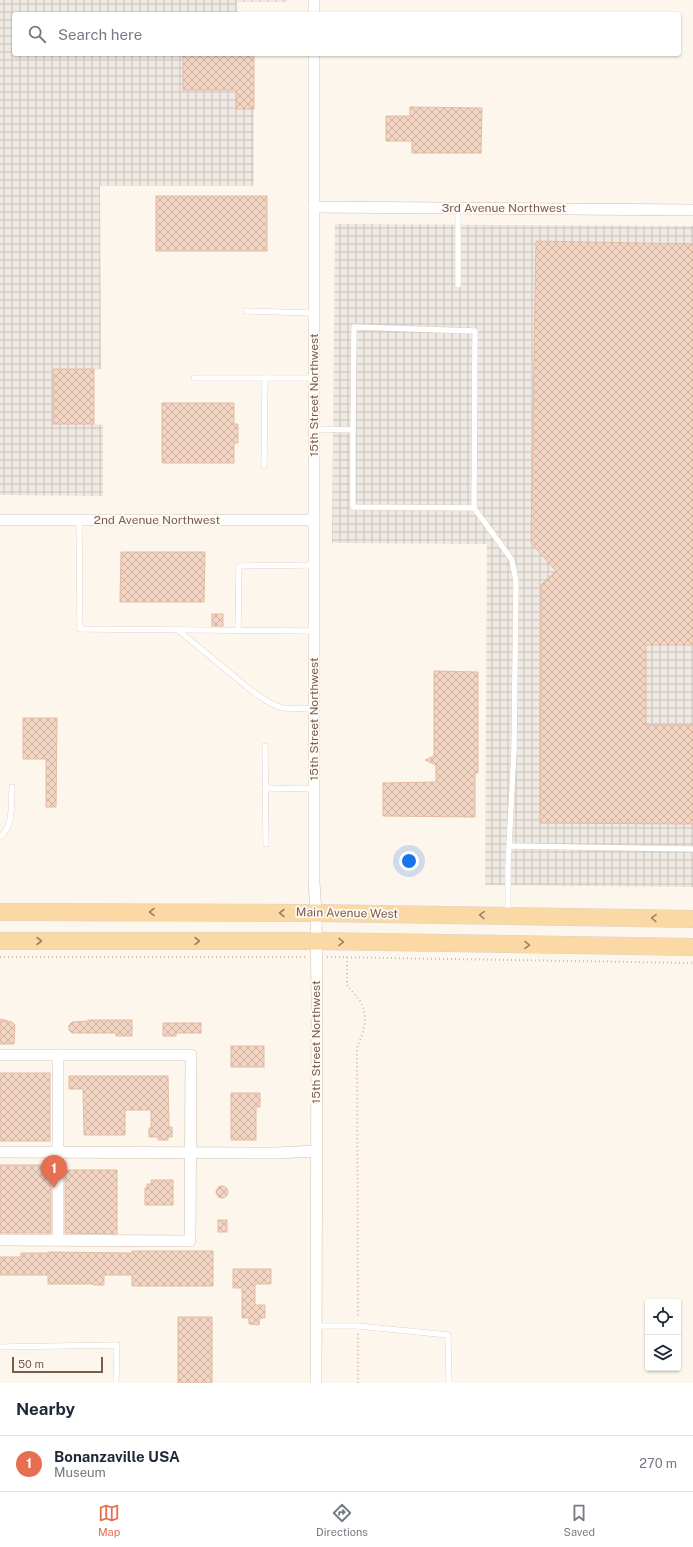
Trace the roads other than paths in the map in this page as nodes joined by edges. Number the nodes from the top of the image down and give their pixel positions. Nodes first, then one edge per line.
1 (314, 0) edge
2 (314, 12) edge
3 (314, 56) edge
4 (314, 207) junction
5 (458, 208) junction
6 (693, 210) edge
7 (458, 285) dead end
8 (246, 311) dead end
9 (314, 313) junction
10 (194, 378) dead end
11 (266, 378) junction
12 (314, 378) junction
13 (314, 429) junction
14 (353, 430) junction
15 (264, 466) dead end
16 (474, 508) junction
17 (0, 520) edge
18 (79, 520) junction
19 (314, 520) junction
20 (314, 565) junction
21 (178, 630) junction
22 (238, 630) junction
23 (314, 631) junction
24 (314, 709) junction
25 (265, 746) dead end
26 (12, 787) dead end
27 (266, 788) junction
28 (314, 789) junction
29 (0, 837) edge
30 (266, 844) dead end
31 (510, 846) junction
32 (693, 848) edge
33 (0, 912) edge
34 (316, 913) junction
35 (508, 916) junction
36 (693, 919) edge
37 (0, 941) edge
38 (693, 947) edge
39 (316, 949) junction
40 (58, 1055) junction
41 (0, 1056) edge
42 (316, 1150) junction
43 (0, 1152) edge
44 (58, 1152) junction
45 (190, 1153) junction
46 (58, 1239) junction
47 (0, 1240) edge
48 (316, 1326) junction
49 (0, 1347) edge
50 (116, 1383) edge
51 (316, 1383) edge
52 (449, 1383) edge

1 - 2 street
3 - 4 street, 15th Street Northwest
4 - 5 street, 3rd Avenue Northwest
4 - 9 street, 15th Street Northwest
5 - 6 street, 3rd Avenue Northwest
5 - 7 lane
8 - 9 lane
9 - 12 street, 15th Street Northwest
10 - 11 lane
11 - 12 lane
11 - 15 lane
12 - 13 street, 15th Street Northwest
13 - 14 lane
13 - 19 street, 15th Street Northwest
14 - 16 lane
14 - 16 lane
16 - 31 lane
17 - 18 street, 2nd Avenue Northwest
18 - 19 street, 2nd Avenue Northwest
18 - 21 lane
19 - 20 street, 15th Street Northwest
20 - 22 lane
20 - 23 street, 15th Street Northwest
21 - 22 lane
21 - 24 lane
22 - 23 lane
23 - 24 street, 15th Street Northwest
24 - 28 street, 15th Street Northwest
25 - 27 lane
26 - 29 lane
27 - 28 lane
27 - 30 lane
28 - 34 street, 15th Street Northwest
31 - 32 lane
31 - 35 lane
34 -> 33 main road, Main Avenue West
35 -> 34 main road, Main Avenue West
34 - 39 street, 15th Street Northwest
36 -> 35 main road, Main Avenue West
37 -> 39 main road
39 -> 38 main road
39 - 42 street, 15th Street Northwest
40 - 41 street
40 - 44 street
40 - 45 street
42 - 45 street
42 - 48 street, 15th Street Northwest
43 - 44 street
44 - 45 street
44 - 46 street
45 - 46 street
46 - 47 street
48 - 51 street, 15th Street Northwest
48 - 52 lane
49 - 50 lane

